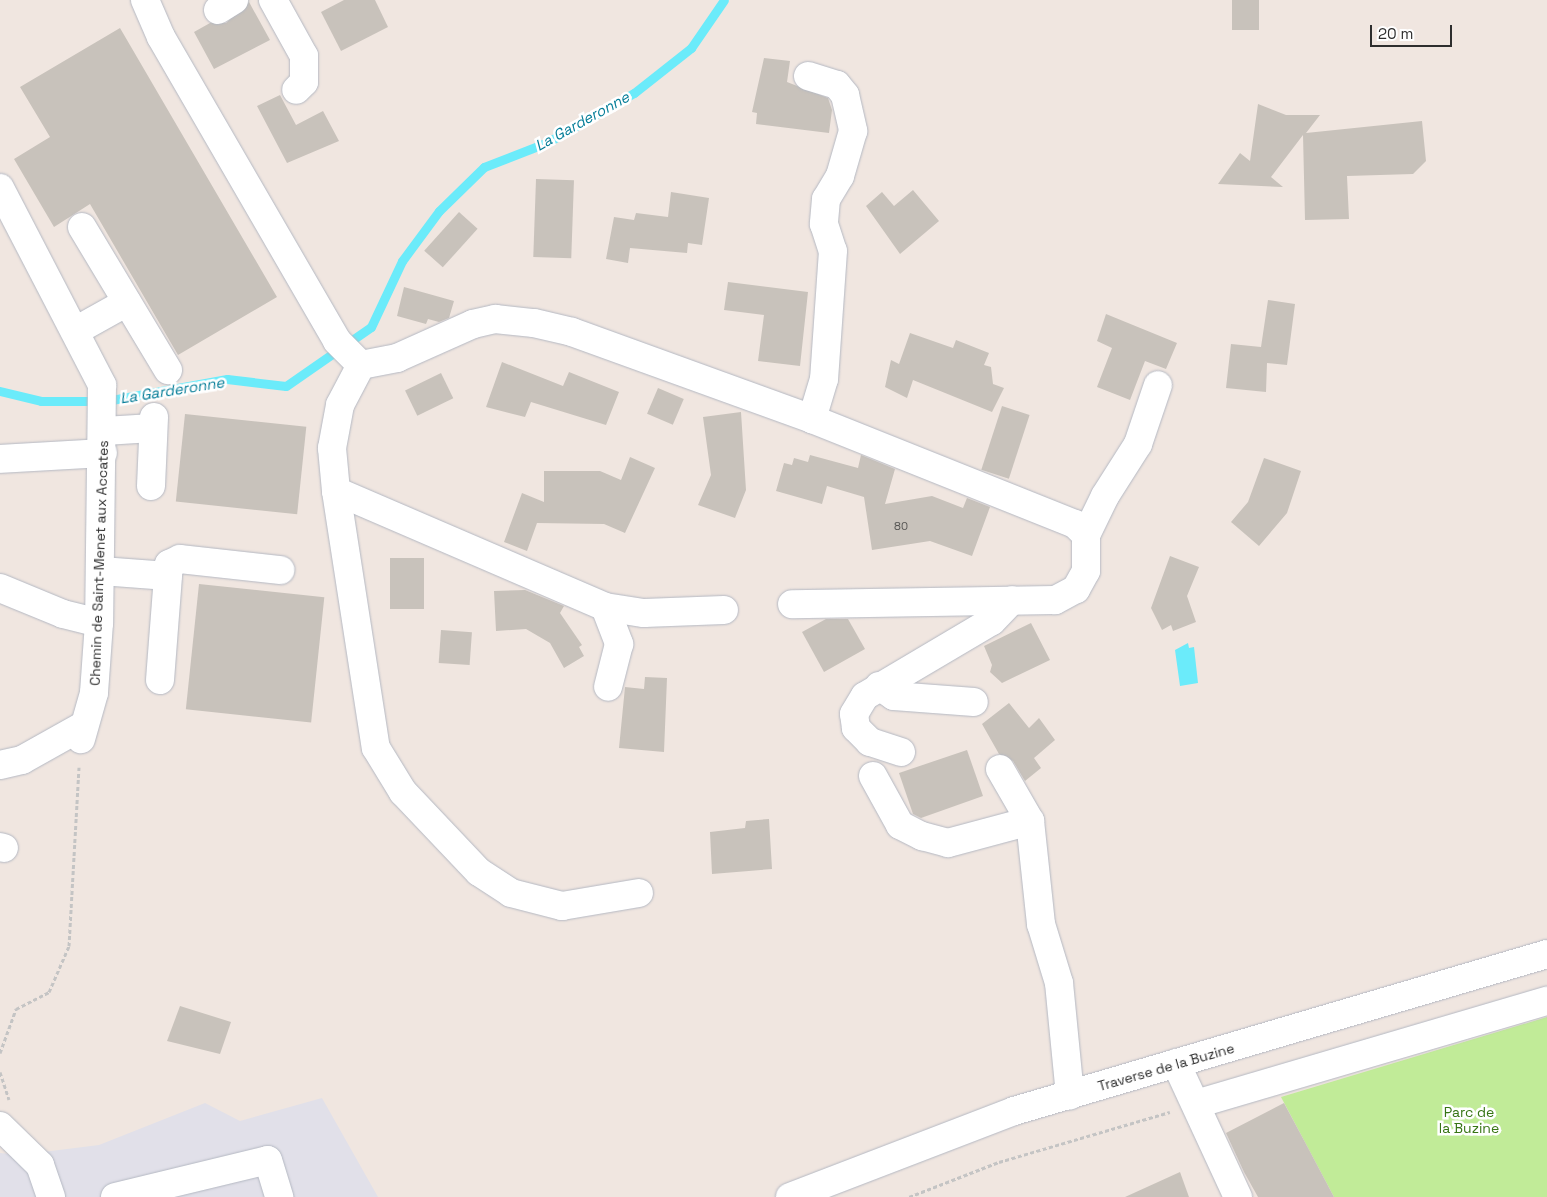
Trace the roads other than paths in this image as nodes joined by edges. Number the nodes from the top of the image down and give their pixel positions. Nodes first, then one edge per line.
1 (145, 0) edge
2 (273, 0) edge
3 (808, 76) dead end
4 (296, 90) dead end
5 (0, 188) edge
6 (82, 227) dead end
7 (127, 302) junction
8 (77, 330) junction
9 (348, 354) junction
10 (168, 370) dead end
11 (1158, 385) dead end
12 (812, 418) junction
13 (104, 435) junction
14 (0, 459) edge
15 (150, 486) dead end
16 (336, 490) junction
17 (1086, 535) junction
18 (280, 570) dead end
19 (101, 571) junction
20 (168, 576) junction
21 (0, 588) edge
22 (1012, 600) junction
23 (792, 604) dead end
24 (605, 607) junction
25 (724, 610) dead end
26 (99, 623) junction
27 (160, 680) dead end
28 (879, 686) junction
29 (608, 688) dead end
30 (974, 702) dead end
31 (901, 752) dead end
32 (0, 765) edge
33 (1000, 770) dead end
34 (873, 776) dead end
35 (1030, 821) junction
36 (639, 893) dead end
37 (1547, 954) edge
38 (1547, 1001) edge
39 (1176, 1063) junction
40 (1070, 1095) junction
41 (1196, 1104) junction
42 (0, 1126) edge
43 (51, 1197) edge
44 (115, 1197) edge
45 (279, 1197) edge
46 (790, 1197) edge
47 (1238, 1197) edge

1 - 9 street
2 - 4 street
3 - 12 street
5 - 8 street, Chemin de Saint-Menet aux Accates
6 - 7 street
7 - 8 street
7 - 10 street
8 - 13 street, Chemin de Saint-Menet aux Accates
9 - 12 street
9 - 16 street
11 - 17 street
12 - 17 street
13 - 14 street
13 - 15 street
13 - 19 street, Chemin de Saint-Menet aux Accates
16 - 24 street
16 - 36 street
17 - 22 street
18 - 20 street
19 - 20 street
19 - 26 street, Chemin de Saint-Menet aux Accates
20 - 27 street
21 - 26 street
22 - 23 street
22 - 28 street
24 - 25 street
24 - 29 street
26 - 32 street, Chemin de Saint-Menet aux Accates
28 - 30 street
28 - 31 street
33 - 35 street
34 - 35 street
35 - 40 street
37 - 39 street, Traverse de la Buzine
38 - 41 street
39 - 40 street, Traverse de la Buzine
39 - 41 street
40 - 46 street, Traverse de la Buzine
41 - 47 street
42 - 43 street
44 - 45 street

